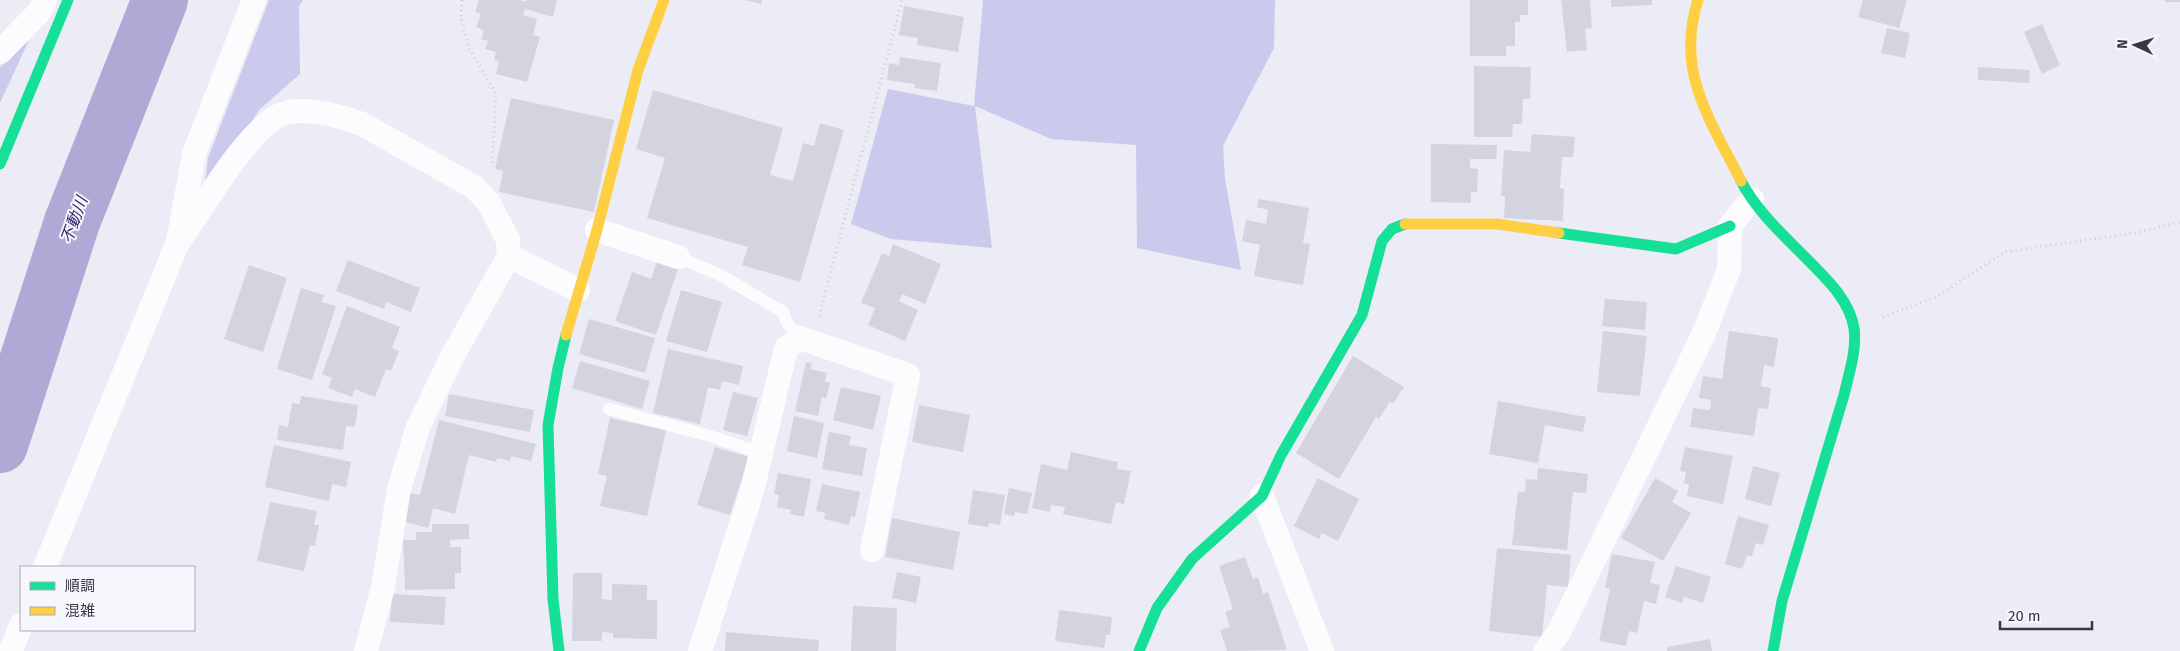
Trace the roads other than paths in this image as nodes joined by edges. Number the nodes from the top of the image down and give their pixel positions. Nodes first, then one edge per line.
1 (45, 0) edge
2 (68, 0) edge
3 (254, 0) edge
4 (664, 0) edge
5 (1698, 0) edge
6 (0, 52) edge
7 (0, 164) edge
8 (1752, 199) junction
9 (1730, 226) junction
10 (597, 230) junction
11 (178, 242) junction
12 (509, 256) junction
13 (678, 256) joint
14 (578, 290) junction
15 (806, 340) junction
16 (609, 408) dead end
17 (761, 453) junction
18 (1262, 496) junction
19 (872, 550) dead end
20 (45, 566) edge
21 (20, 628) edge
22 (11, 651) edge
23 (366, 651) edge
24 (559, 651) edge
25 (700, 651) edge
26 (1139, 651) edge
27 (1322, 651) edge
28 (1545, 651) edge
29 (1773, 651) edge

1 - 6 street
2 - 7 street
3 - 11 street
4 - 10 street
5 - 8 street
8 - 9 street
8 - 29 street
9 - 18 street
9 - 28 street
10 - 13 street
10 - 14 street
11 - 12 street
11 - 20 street
12 - 14 street
12 - 23 street
13 - 15 lane
14 - 24 street
15 - 17 street
15 - 19 street
16 - 17 lane
17 - 25 street
18 - 26 street
18 - 27 street
21 - 22 street

